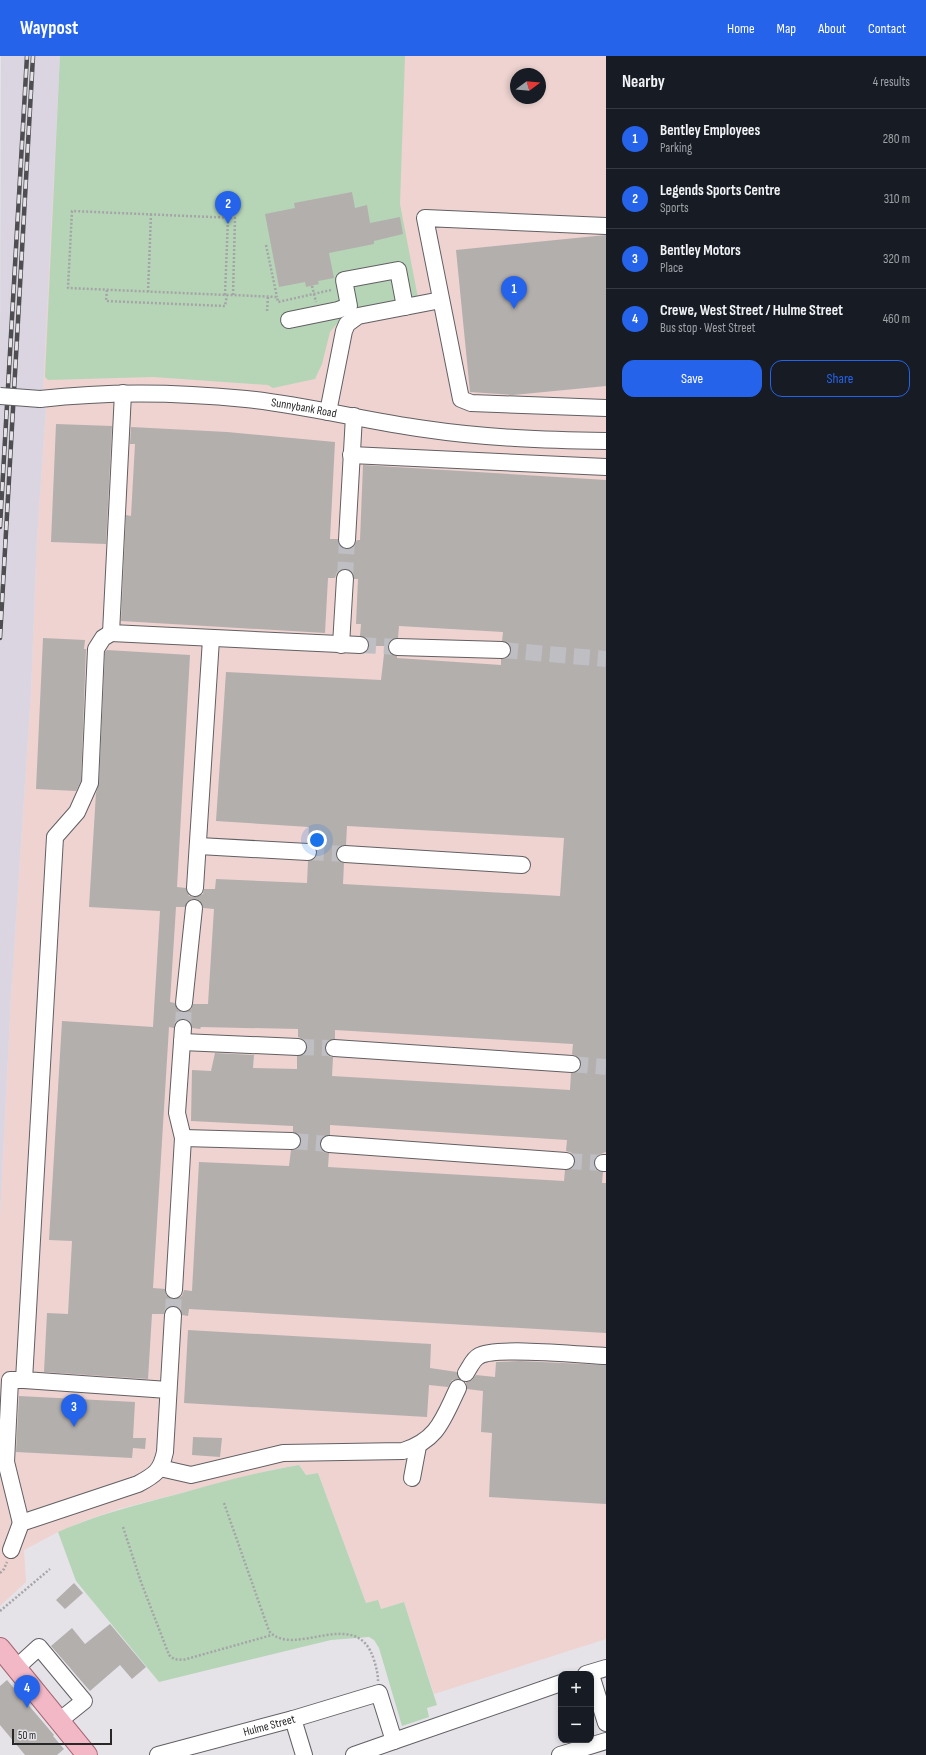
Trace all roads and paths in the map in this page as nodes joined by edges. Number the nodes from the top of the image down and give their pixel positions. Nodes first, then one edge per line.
1 (152, 214) junction
2 (228, 218) junction
3 (606, 226) edge
4 (266, 245) dead end
5 (346, 288) junction
6 (107, 290) junction
7 (148, 292) junction
8 (226, 295) junction
9 (233, 295) junction
10 (268, 297) junction
11 (277, 297) junction
12 (441, 300) junction
13 (405, 307) junction
14 (267, 311) dead end
15 (289, 320) dead end
16 (123, 393) junction
17 (0, 396) edge
18 (606, 408) edge
19 (328, 412) junction
20 (354, 416) junction
21 (606, 441) edge
22 (351, 454) junction
23 (606, 467) edge
24 (347, 540) tunnel mouth
25 (345, 578) tunnel mouth
26 (111, 633) junction
27 (211, 639) junction
28 (341, 645) junction
29 (360, 645) tunnel mouth
30 (397, 647) tunnel mouth
31 (502, 650) tunnel mouth
32 (199, 846) junction
33 (308, 852) tunnel mouth
34 (345, 854) tunnel mouth
35 (522, 865) dead end
36 (196, 888) dead end
37 (194, 908) dead end
38 (184, 1003) tunnel mouth
39 (298, 1047) tunnel mouth
40 (334, 1048) tunnel mouth
41 (572, 1064) tunnel mouth
42 (183, 1138) junction
43 (292, 1141) tunnel mouth
44 (329, 1144) tunnel mouth
45 (566, 1161) tunnel mouth
46 (174, 1290) tunnel mouth
47 (173, 1315) tunnel mouth
48 (606, 1356) edge
49 (466, 1373) dead end
50 (24, 1380) junction
51 (458, 1388) dead end
52 (168, 1390) junction
53 (418, 1446) junction
54 (160, 1468) junction
55 (412, 1478) dead end
56 (224, 1503) dead end
57 (21, 1523) junction
58 (123, 1527) dead end
59 (11, 1550) dead end
60 (50, 1569) dead end
61 (0, 1611) edge
62 (273, 1635) junction
63 (0, 1648) edge
64 (16, 1668) junction
65 (606, 1668) edge
66 (594, 1672) edge
67 (558, 1684) edge
68 (594, 1688) edge
69 (379, 1693) junction
70 (293, 1719) junction
71 (59, 1721) junction
72 (606, 1722) edge
73 (394, 1741) junction
74 (606, 1741) edge
75 (87, 1755) edge
76 (158, 1755) edge
77 (304, 1755) edge
78 (354, 1755) edge
79 (560, 1755) edge

1 - 2 path
1 - 6 path
1 - 7 path
2 - 8 path
2 - 9 path
3 - 12 street
4 - 11 path
5 - 11 path
5 - 13 street
5 - 15 street
6 - 7 path
6 - 8 path
7 - 8 path
8 - 9 path
9 - 10 path
10 - 11 path
10 - 14 path
12 - 13 street
12 - 18 street
13 - 19 street
16 - 17 street, Sunnybank Road, bridge
16 - 19 street, Sunnybank Road
16 - 26 street
19 - 20 street, Sunnybank Road
20 - 21 street, Sunnybank Road
20 - 22 street
22 - 23 street
22 - 24 street
25 - 28 street
26 - 27 street
26 - 50 street
27 - 28 street
27 - 32 street
28 - 29 street
30 - 31 street
32 - 33 street
32 - 36 street
34 - 35 street
37 - 38 street
39 - 42 street
40 - 41 street
42 - 43 street
42 - 46 street
44 - 45 street
47 - 52 street
48 - 49 street
50 - 52 street
50 - 57 street
51 - 53 street
52 - 54 street
53 - 54 street
53 - 55 street
54 - 57 street
56 - 62 path
57 - 59 street
58 - 62 path
60 - 61 path
62 - 69 path
63 - 64 main road
64 - 71 main road
64 - 71 street
65 - 66 street
67 - 73 street
68 - 72 street
69 - 70 street, Hulme Street
69 - 73 street
70 - 76 street, Hulme Street
70 - 77 street
71 - 75 main road
73 - 78 street
74 - 79 street

